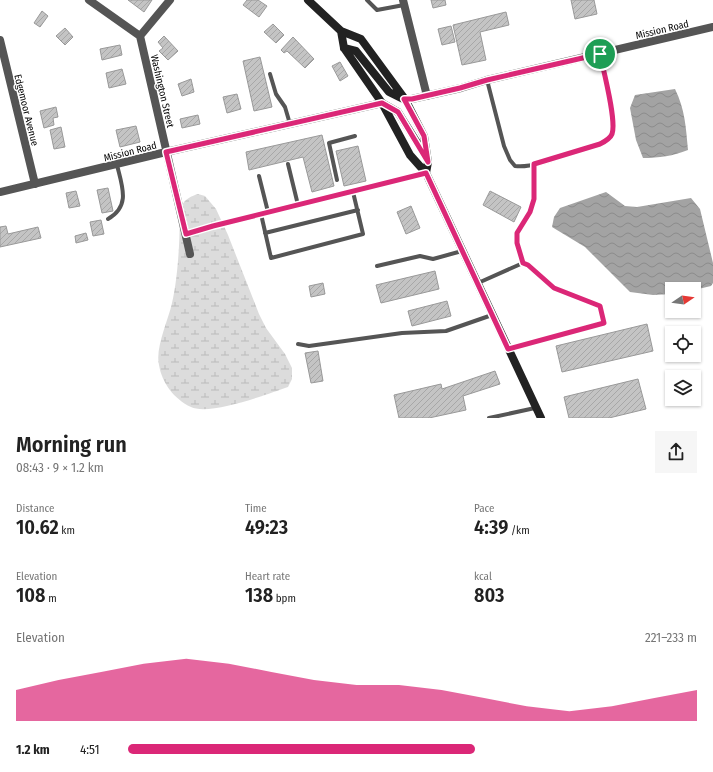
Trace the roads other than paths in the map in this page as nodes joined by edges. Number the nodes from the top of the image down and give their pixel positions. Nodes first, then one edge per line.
1 (89, 0) edge
2 (170, 0) edge
3 (308, 0) edge
4 (367, 0) edge
5 (403, 2) edge
6 (713, 27) edge
7 (341, 31) junction
8 (140, 36) junction
9 (0, 40) edge
10 (344, 48) junction
11 (600, 54) junction
12 (270, 74) dead end
13 (487, 80) junction
14 (427, 96) junction
15 (404, 99) junction
16 (382, 103) junction
17 (290, 124) junction
18 (355, 136) dead end
19 (166, 152) junction
20 (428, 162) junction
21 (288, 164) dead end
22 (534, 164) junction
23 (117, 165) junction
24 (426, 173) junction
25 (259, 176) dead end
26 (337, 180) dead end
27 (35, 184) junction
28 (339, 189) dead end
29 (0, 192) edge
30 (353, 192) junction
31 (340, 195) junction
32 (298, 205) junction
33 (358, 210) junction
34 (268, 212) junction
35 (261, 214) junction
36 (108, 220) dead end
37 (265, 233) junction
38 (186, 234) junction
39 (462, 251) junction
40 (190, 254) dead end
41 (523, 263) junction
42 (377, 266) dead end
43 (477, 283) junction
44 (492, 315) junction
45 (298, 344) dead end
46 (508, 349) junction
47 (535, 408) junction
48 (489, 418) edge
49 (541, 418) edge

1 - 8 street
2 - 8 street
3 - 7 main road
4 - 5 lane
5 - 14 street
6 - 11 street, Mission Road
7 - 10 main road
7 - 15 main road
8 - 19 street, Washington Street
9 - 27 street, Edgemoor Avenue
10 - 15 main road
10 - 16 main road
11 - 13 street, Mission Road
11 - 22 lane
12 - 17 lane
13 - 14 street, Mission Road
13 - 22 lane
14 - 15 street, Mission Road
15 - 20 main road
16 - 17 street, Mission Road
16 - 20 main road
16 - 24 main road
17 - 19 street, Mission Road
18 - 26 lane
19 - 23 street, Mission Road
19 - 38 street, Washington Street
20 - 24 main road
21 - 32 lane
22 - 41 lane
23 - 27 street, Mission Road
23 - 36 lane
24 - 30 lane
24 - 39 main road
25 - 34 lane
27 - 29 street, Mission Road
28 - 31 lane
30 - 31 lane
30 - 33 lane
31 - 32 lane
32 - 34 lane
33 - 37 lane
33 - 37 lane
34 - 35 lane
35 - 37 lane
35 - 38 lane
38 - 40 street, Washington Street
39 - 42 lane
39 - 43 main road
41 - 43 lane
41 - 46 lane
43 - 44 main road
44 - 45 lane
44 - 46 main road
46 - 47 main road
47 - 48 lane
47 - 49 main road

